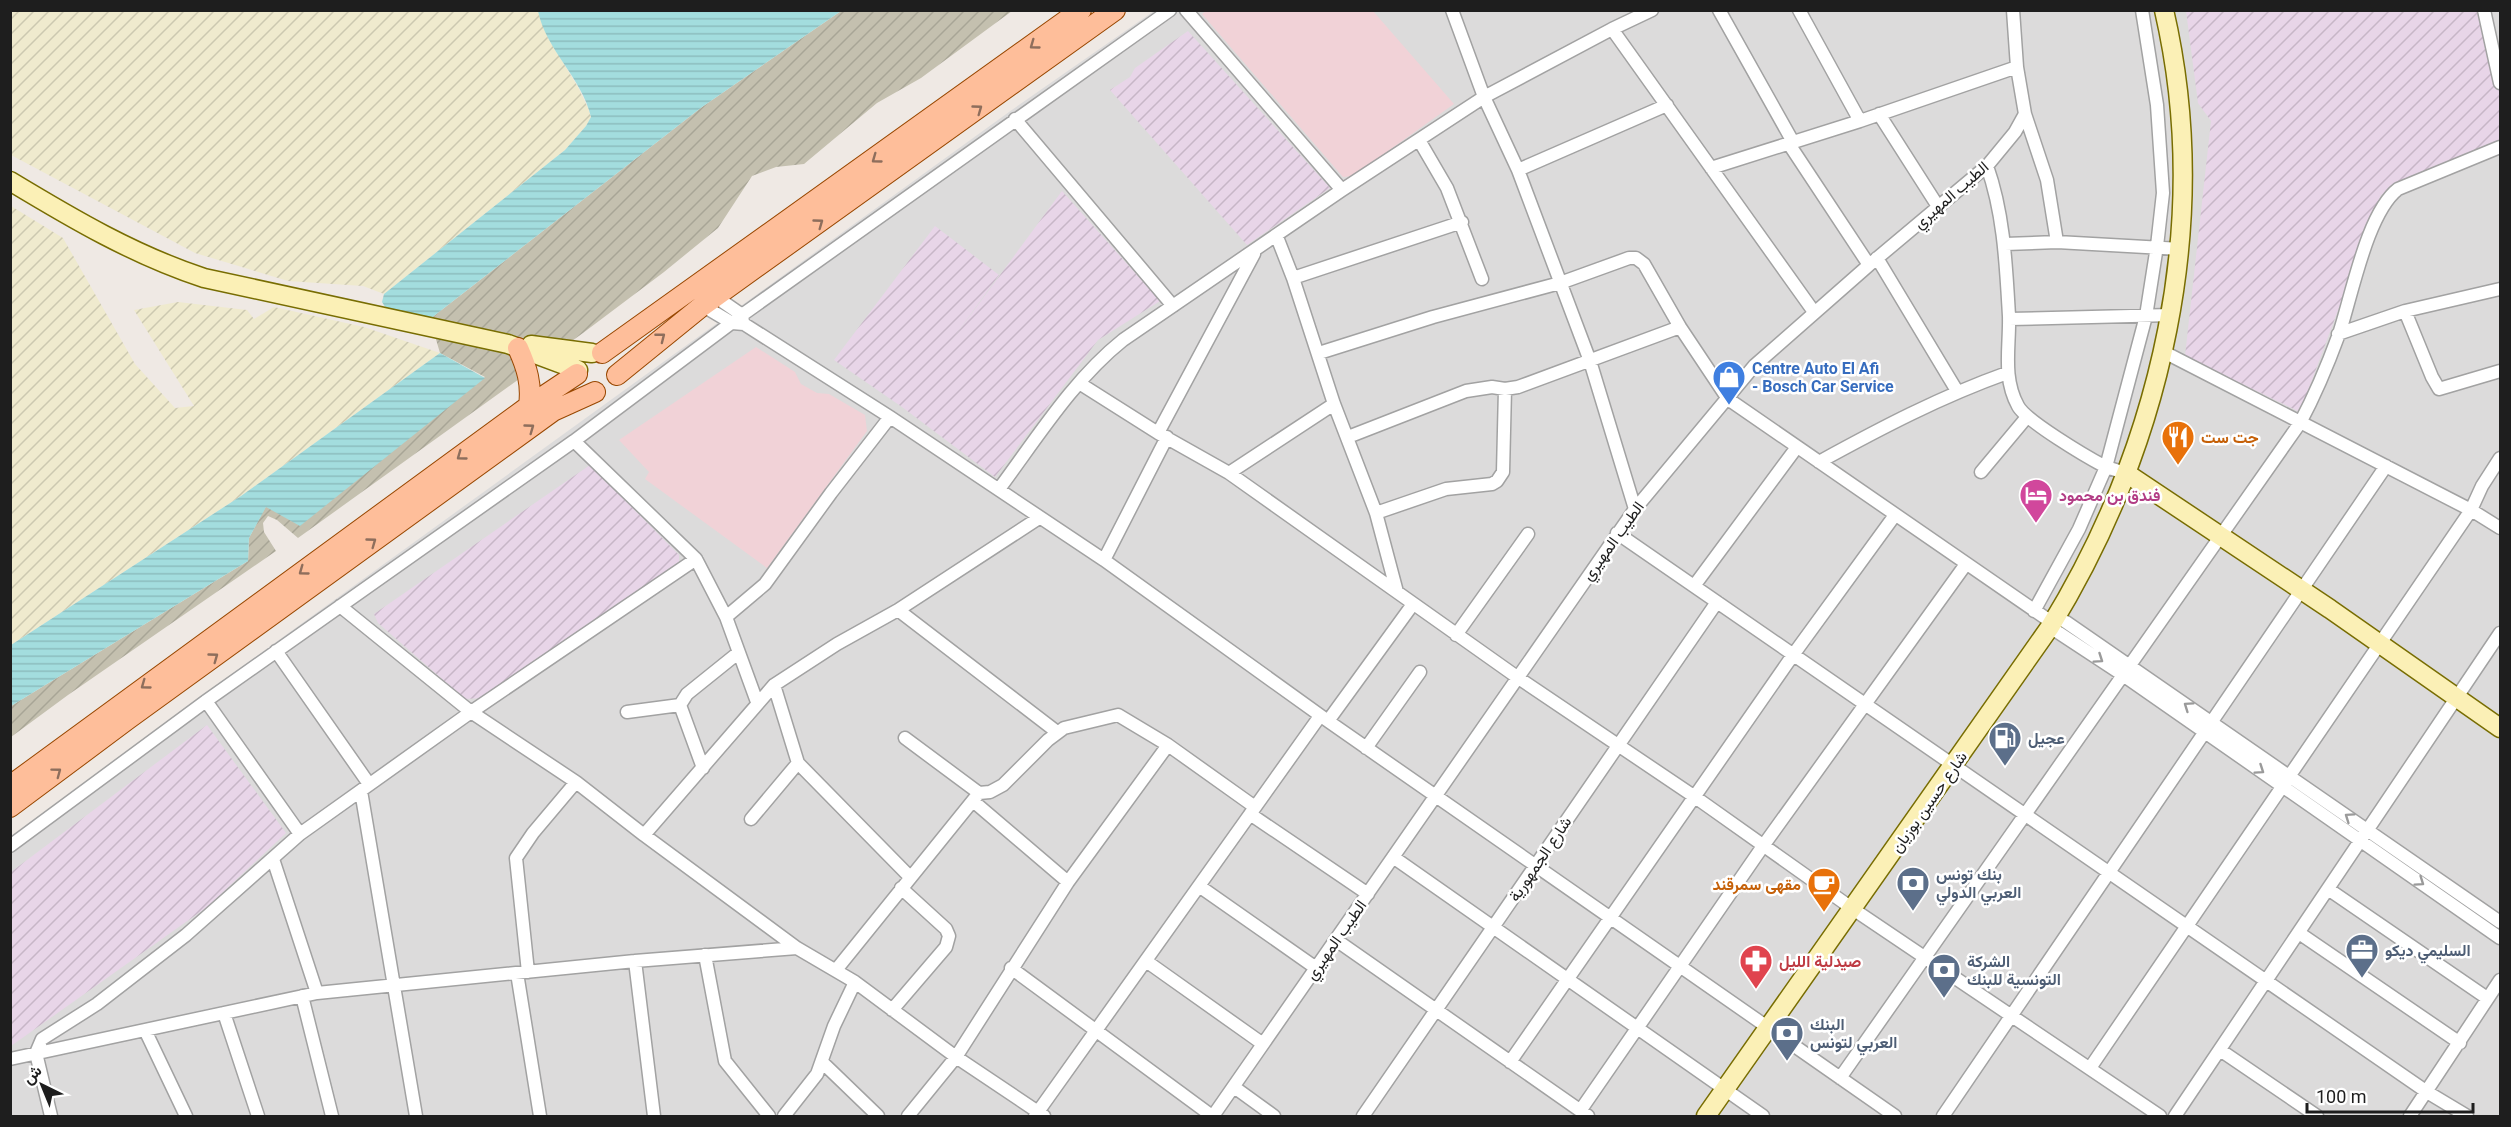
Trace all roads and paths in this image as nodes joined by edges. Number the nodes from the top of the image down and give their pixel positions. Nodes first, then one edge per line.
1 (1082, 10) edge
2 (1115, 10) edge
3 (1170, 10) edge
4 (1186, 10) edge
5 (1452, 10) edge
6 (1652, 10) edge
7 (1719, 10) edge
8 (1799, 10) edge
9 (2013, 10) edge
10 (2142, 10) edge
11 (2164, 10) edge
12 (2484, 10) edge
13 (1612, 29) junction
14 (2017, 67) junction
15 (2500, 83) edge
16 (1484, 97) junction
17 (1667, 105) junction
18 (1879, 114) junction
19 (2025, 114) junction
20 (1015, 119) junction
21 (1860, 121) junction
22 (1419, 140) junction
23 (1791, 143) junction
24 (2500, 147) edge
25 (1987, 166) junction
26 (1711, 168) junction
27 (1518, 170) junction
28 (10, 181) edge
29 (1342, 190) junction
30 (1939, 208) junction
31 (1462, 222) junction
32 (1276, 237) junction
33 (2057, 242) junction
34 (2005, 244) junction
35 (2157, 246) junction
36 (2181, 249) junction
37 (1256, 250) junction
38 (1873, 261) junction
39 (1293, 278) junction
40 (1482, 279) dead end
41 (1560, 284) junction
42 (2500, 289) edge
43 (704, 294) junction
44 (1173, 306) junction
45 (2405, 311) junction
46 (1814, 312) junction
47 (2171, 315) junction
48 (2146, 316) junction
49 (2009, 319) junction
50 (739, 321) junction
51 (1680, 327) junction
52 (2338, 334) junction
53 (513, 346) junction
54 (2162, 351) junction
55 (597, 353) junction
56 (1319, 353) junction
57 (1590, 361) junction
58 (2500, 371) edge
59 (578, 372) junction
60 (2007, 374) junction
61 (616, 375) junction
62 (1079, 383) junction
63 (1506, 389) junction
64 (1957, 391) junction
65 (595, 392) junction
66 (1728, 399) junction
67 (1334, 404) junction
68 (529, 406) junction
69 (890, 417) junction
70 (2027, 417) junction
71 (2300, 423) junction
72 (1162, 435) junction
73 (1348, 437) junction
74 (574, 441) junction
75 (1797, 447) junction
76 (2500, 458) edge
77 (1819, 462) junction
78 (2386, 466) junction
79 (2106, 467) junction
80 (1981, 472) dead end
81 (1228, 473) junction
82 (2126, 473) junction
83 (999, 489) junction
84 (1635, 508) junction
85 (2471, 510) junction
86 (1376, 513) junction
87 (1895, 514) junction
88 (1039, 518) junction
89 (2500, 528) edge
90 (1617, 533) junction
91 (1527, 534) dead end
92 (2221, 535) junction
93 (696, 560) junction
94 (1104, 561) junction
95 (1966, 564) junction
96 (1694, 586) junction
97 (2301, 590) junction
98 (1397, 592) junction
99 (1717, 602) junction
100 (1413, 604) junction
101 (340, 606) junction
102 (898, 610) junction
103 (2034, 611) junction
104 (726, 617) junction
105 (2051, 622) junction
106 (2500, 633) edge
107 (1456, 634) junction
108 (2380, 644) junction
109 (276, 651) junction
110 (738, 653) junction
111 (1793, 655) junction
112 (2127, 670) junction
113 (1420, 672) dead end
114 (1517, 677) junction
115 (774, 685) junction
116 (2457, 697) junction
117 (206, 701) junction
118 (757, 702) junction
119 (1864, 704) junction
120 (680, 705) junction
121 (471, 712) junction
122 (627, 712) dead end
123 (1324, 719) junction
124 (2208, 727) junction
125 (2500, 728) edge
126 (1057, 732) junction
127 (905, 738) dead end
128 (1168, 745) junction
129 (1617, 745) junction
130 (1366, 748) junction
131 (798, 763) junction
132 (1954, 767) junction
133 (703, 768) junction
134 (2287, 781) junction
135 (576, 782) junction
136 (10, 786) edge
137 (365, 788) junction
138 (1435, 796) junction
139 (976, 797) junction
140 (1695, 797) junction
141 (10, 807) edge
142 (1253, 810) junction
143 (2025, 815) junction
144 (751, 819) dead end
145 (300, 834) junction
146 (644, 835) junction
147 (2364, 836) junction
148 (10, 846) edge
149 (1763, 846) junction
150 (1393, 857) junction
151 (273, 859) junction
152 (1536, 866) junction
153 (2108, 872) junction
154 (910, 877) junction
155 (1068, 882) junction
156 (1199, 886) junction
157 (901, 888) junction
158 (2328, 889) junction
159 (1368, 894) junction
160 (1853, 909) junction
161 (1611, 918) junction
162 (2500, 922) edge
163 (2187, 926) junction
164 (1493, 927) junction
165 (2299, 933) junction
166 (2500, 938) edge
167 (1336, 939) junction
168 (797, 948) junction
169 (705, 955) junction
170 (1925, 957) junction
171 (635, 961) junction
172 (1146, 961) junction
173 (1680, 966) junction
174 (1011, 968) junction
175 (1316, 968) junction
176 (836, 970) junction
177 (523, 973) junction
178 (1568, 980) junction
179 (2500, 980) edge
180 (2267, 981) junction
181 (855, 982) junction
182 (396, 986) junction
183 (316, 993) junction
184 (302, 996) junction
185 (2487, 998) junction
186 (892, 1010) junction
187 (1436, 1010) junction
188 (224, 1013) junction
189 (2010, 1015) junction
190 (1637, 1028) junction
191 (1769, 1028) junction
192 (146, 1030) junction
193 (1095, 1032) junction
194 (2460, 1043) junction
195 (1263, 1044) junction
196 (2220, 1050) junction
197 (36, 1053) junction
198 (956, 1057) junction
199 (10, 1059) edge
200 (822, 1062) junction
201 (1510, 1062) junction
202 (2090, 1068) junction
203 (1840, 1078) junction
204 (1234, 1087) junction
205 (1725, 1090) junction
206 (2427, 1092) junction
207 (1584, 1114) edge
208 (1039, 1115) edge
209 (51, 1116) edge
210 (186, 1116) edge
211 (258, 1116) edge
212 (332, 1116) edge
213 (416, 1116) edge
214 (540, 1116) edge
215 (654, 1116) edge
216 (769, 1116) edge
217 (784, 1116) edge
218 (878, 1116) edge
219 (908, 1116) edge
220 (1213, 1116) edge
221 (1274, 1116) edge
222 (1363, 1116) edge
223 (1706, 1116) edge
224 (1763, 1116) edge
225 (1895, 1116) edge
226 (1943, 1116) edge
227 (2160, 1116) edge
228 (2175, 1116) edge
229 (2317, 1116) edge
230 (2410, 1116) edge
231 (2467, 1116) edge

1 -> 43 main road
43 -> 2 main road
3 - 20 street
4 - 29 street
5 - 16 street
6 - 13 street
7 - 23 street
8 - 21 street
9 - 14 street
10 - 35 street
11 - 36 main road, شارع حسين بوزيان
12 - 15 street
13 - 16 street
13 - 17 street
14 - 18 street
14 - 19 street
16 - 22 street
16 - 27 street
17 - 26 street
17 - 27 street
18 - 21 street
18 - 30 street
19 - 25 street, الطيب المهيري
19 - 33 street
20 - 44 street
20 - 50 street
21 - 23 street
22 - 29 street
22 - 31 street
23 - 26 street
23 - 38 street
24 - 52 street
25 - 30 street, الطيب المهيري
25 - 34 street
26 - 46 street
27 - 41 street
28 - 53 main road
29 - 32 street
30 - 38 street, الطيب المهيري
31 - 39 street
31 - 40 street
32 - 37 street
32 - 39 street
33 - 34 street
33 - 35 street
34 - 49 street
35 - 36 street
35 - 48 street
36 - 47 main road, شارع حسين بوزيان
37 - 44 street
37 - 72 street
38 - 46 street, الطيب المهيري
38 - 64 street
39 - 56 street
41 - 51 street
41 - 56 street
41 - 57 street
42 - 45 street
43 - 50 street
43 - 55 main road
61 -> 43 main road
44 - 62 street
45 - 52 street
45 - 58 street
46 - 66 street, الطيب المهيري
47 - 48 street
47 - 54 main road, شارع حسين بوزيان
48 - 49 street
48 - 79 street
49 - 60 street
50 - 69 street
50 - 74 street
51 - 57 street
51 - 66 street
52 - 71 street
53 - 55 main road
53 - 59 main road
53 - 68 main road
54 - 71 street
54 - 82 main road, شارع حسين بوزيان
55 - 59 main road
55 - 61 main road
56 - 67 street
57 - 63 street
57 - 84 street
59 - 65 main road
59 - 68 main road
60 - 64 street
60 - 70 street
61 - 65 main road
62 - 72 street
62 - 83 street
63 - 73 street
63 - 86 street
64 - 77 street
141 -> 65 main road
66 - 75 street
66 - 84 street, الطيب المهيري
67 - 73 street
67 - 81 street
68 -> 136 main road
69 - 83 street
69 - 104 street
70 - 79 street
70 - 80 street
71 - 78 street
71 - 92 street
72 - 81 street
72 - 94 street
73 - 86 street
74 - 93 street
74 - 101 street
75 - 77 street
75 - 96 street
76 - 85 street
77 - 87 street
78 - 85 street
78 - 97 street
79 - 82 street
79 - 103 street
81 - 98 street
82 - 92 main road
82 - 105 main road, شارع حسين بوزيان
83 - 88 street
84 - 90 street, الطيب المهيري
85 - 89 street
85 - 108 street
86 - 98 street
87 - 95 street
87 - 111 street
88 - 94 street
88 - 102 street
90 - 96 street
90 - 114 street, الطيب المهيري
91 - 107 street
92 - 97 main road
92 - 112 street
93 - 104 street
93 - 121 street
94 - 123 street
95 - 103 street
95 - 119 street
96 - 99 street
97 - 108 main road
97 - 124 street
98 - 100 street
99 - 111 street
99 - 129 street, شارع الجمهورية
100 - 107 street
100 - 123 street
101 - 109 street
101 - 121 street
102 - 115 street
102 - 126 street
103 - 105 street
104 - 110 street
105 - 112 street
105 - 132 main road, شارع حسين بوزيان
106 - 116 street
107 - 114 street
108 - 116 main road
108 - 134 street
109 - 117 street
109 - 137 street
110 - 118 street
110 - 120 street
111 - 119 street
111 - 140 street
112 - 124 street
112 - 143 street
113 - 130 street
114 - 129 street
114 - 138 street, الطيب المهيري
115 - 118 street
115 - 131 street
116 - 125 main road
116 - 147 street
117 - 145 street
117 - 148 street
118 - 133 street
119 - 132 street
119 - 149 street
120 - 122 street
120 - 133 street
121 - 135 street
121 - 137 street
123 - 130 street
123 - 142 street
124 - 134 street
124 - 153 street
126 - 128 street
126 - 139 street
127 - 139 street
128 - 142 street
128 - 155 street
129 - 140 street
129 - 152 street, شارع الجمهورية
130 - 138 street
131 - 144 street
131 - 154 street
132 - 143 street
132 - 160 main road, شارع حسين بوزيان
133 - 146 street
134 - 147 street
134 - 163 street
135 - 146 street
135 - 177 street
137 - 145 street
137 - 182 street
138 - 150 street, الطيب المهيري
138 - 152 street
139 - 154 street
139 - 155 street
140 - 149 street
140 - 161 street
142 - 156 street
142 - 159 street
143 - 153 street
143 - 170 street
145 - 151 street
146 - 168 street
147 - 158 street
147 - 162 street
147 -> 166 street
149 - 160 street
149 - 173 street
150 - 159 street, الطيب المهيري
150 - 164 street
151 - 183 street
151 - 197 street
152 - 161 street
152 - 164 street, شارع الجمهورية
153 - 163 street
153 - 189 street
154 - 157 street
155 - 174 street
156 - 172 street
156 - 175 street
157 - 176 street
157 - 186 street
158 - 165 street
158 - 185 street
159 - 167 street, الطيب المهيري
160 - 170 street
160 - 191 main road, شارع حسين بوزيان
161 - 173 street
161 - 178 street
163 - 180 street
163 - 202 street
164 - 178 street
164 - 187 street, شارع الجمهورية
165 - 180 street
165 - 194 street
167 - 175 street, الطيب المهيري
167 - 187 street
168 - 169 street
168 - 176 street
169 - 171 street
169 - 216 street
170 - 189 street
170 - 203 street
171 - 177 street
171 - 215 street
172 - 193 street
172 - 195 street
173 - 190 street
173 - 191 street
174 - 193 street
174 - 198 street
175 - 195 street, الطيب المهيري
176 - 181 street
177 - 182 street
177 - 214 street
178 - 190 street
178 - 201 street
179 - 185 street
180 - 196 street
180 - 206 street
181 - 186 street
181 - 200 street
182 - 183 street
182 - 213 street
183 - 184 street
184 - 188 street
184 - 212 street
185 - 194 street
186 - 198 street
187 - 201 street
187 - 222 street, شارع الجمهورية
188 - 192 street
188 - 211 street
189 - 202 street
189 - 226 street
190 - 205 street
190 - 207 street
191 - 203 street
191 - 205 main road, شارع حسين بوزيان
192 - 197 street
192 - 210 street
193 - 208 street
193 - 220 street
194 - 206 street
195 - 204 street, الطيب المهيري
196 - 228 street
196 - 229 street
197 - 199 street
197 - 209 street
198 - 208 street
198 - 219 street
200 - 217 street
200 - 218 street
201 - 207 street
202 - 227 street
203 - 225 street
204 - 220 street, الطيب المهيري
204 - 221 street
205 - 223 main road, شارع حسين بوزيان
205 - 224 street
206 - 230 street
206 - 231 street

